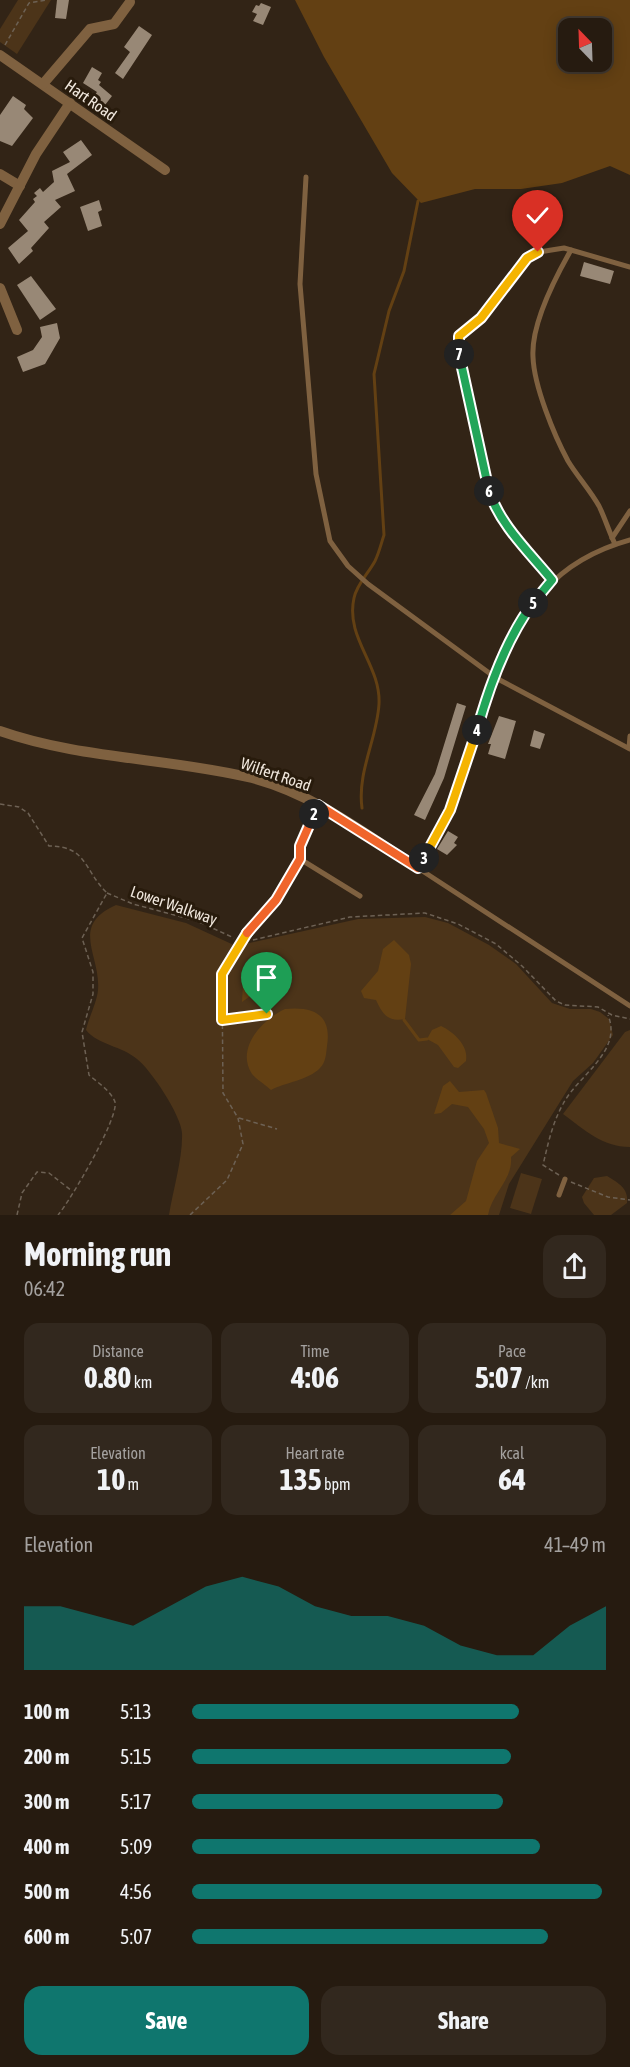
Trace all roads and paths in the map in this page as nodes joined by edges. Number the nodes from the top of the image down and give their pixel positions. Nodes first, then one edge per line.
1 (47, 0) edge
2 (130, 2) dead end
3 (0, 50) edge
4 (0, 55) edge
5 (43, 84) junction
6 (70, 103) junction
7 (165, 170) dead end
8 (0, 174) edge
9 (306, 177) dead end
10 (20, 186) junction
11 (0, 224) edge
12 (571, 250) junction
13 (630, 267) edge
14 (0, 288) edge
15 (17, 330) dead end
16 (630, 511) edge
17 (612, 538) junction
18 (630, 540) edge
19 (615, 544) junction
20 (552, 580) junction
21 (496, 678) junction
22 (0, 731) edge
23 (630, 736) edge
24 (629, 748) edge
25 (0, 804) edge
26 (318, 805) junction
27 (398, 855) joint
28 (300, 859) junction
29 (418, 868) junction
30 (107, 893) junction
31 (360, 896) dead end
32 (242, 940) junction
33 (630, 1006) edge
34 (608, 1013) junction
35 (267, 1014) dead end
36 (630, 1019) edge
37 (222, 1020) junction
38 (238, 1118) junction
39 (277, 1129) dead end
40 (565, 1179) junction
41 (73, 1191) junction
42 (560, 1195) dead end
43 (630, 1200) edge
44 (17, 1215) edge
45 (58, 1215) edge
46 (190, 1215) edge

1 - 3 path
2 - 5 street
4 - 5 street, Hart Road
5 - 6 street, Hart Road
6 - 7 street, Hart Road
6 - 10 street
8 - 10 street
9 - 21 lane
10 - 11 street
12 - 13 lane
12 - 17 lane
12 - 20 lane
14 - 15 street
16 - 17 lane
17 - 19 lane
18 - 19 lane
19 - 20 lane
20 - 21 lane
21 - 24 lane
21 - 29 lane
22 - 26 street, Wilfert Road
23 - 24 lane
25 - 30 path
26 - 27 street, Wilfert Road
26 - 28 lane
27 - 29 lane, Wilfert Road
28 - 31 lane
28 - 32 lane
29 - 33 lane, Wilfert Road
30 - 32 path, Lower Walkway
30 - 41 path
32 - 34 path
32 - 37 path
34 - 36 path
34 - 40 path
35 - 37 path
37 - 38 path
38 - 39 path
38 - 46 path
40 - 42 lane
40 - 43 path
41 - 44 path
41 - 45 path

